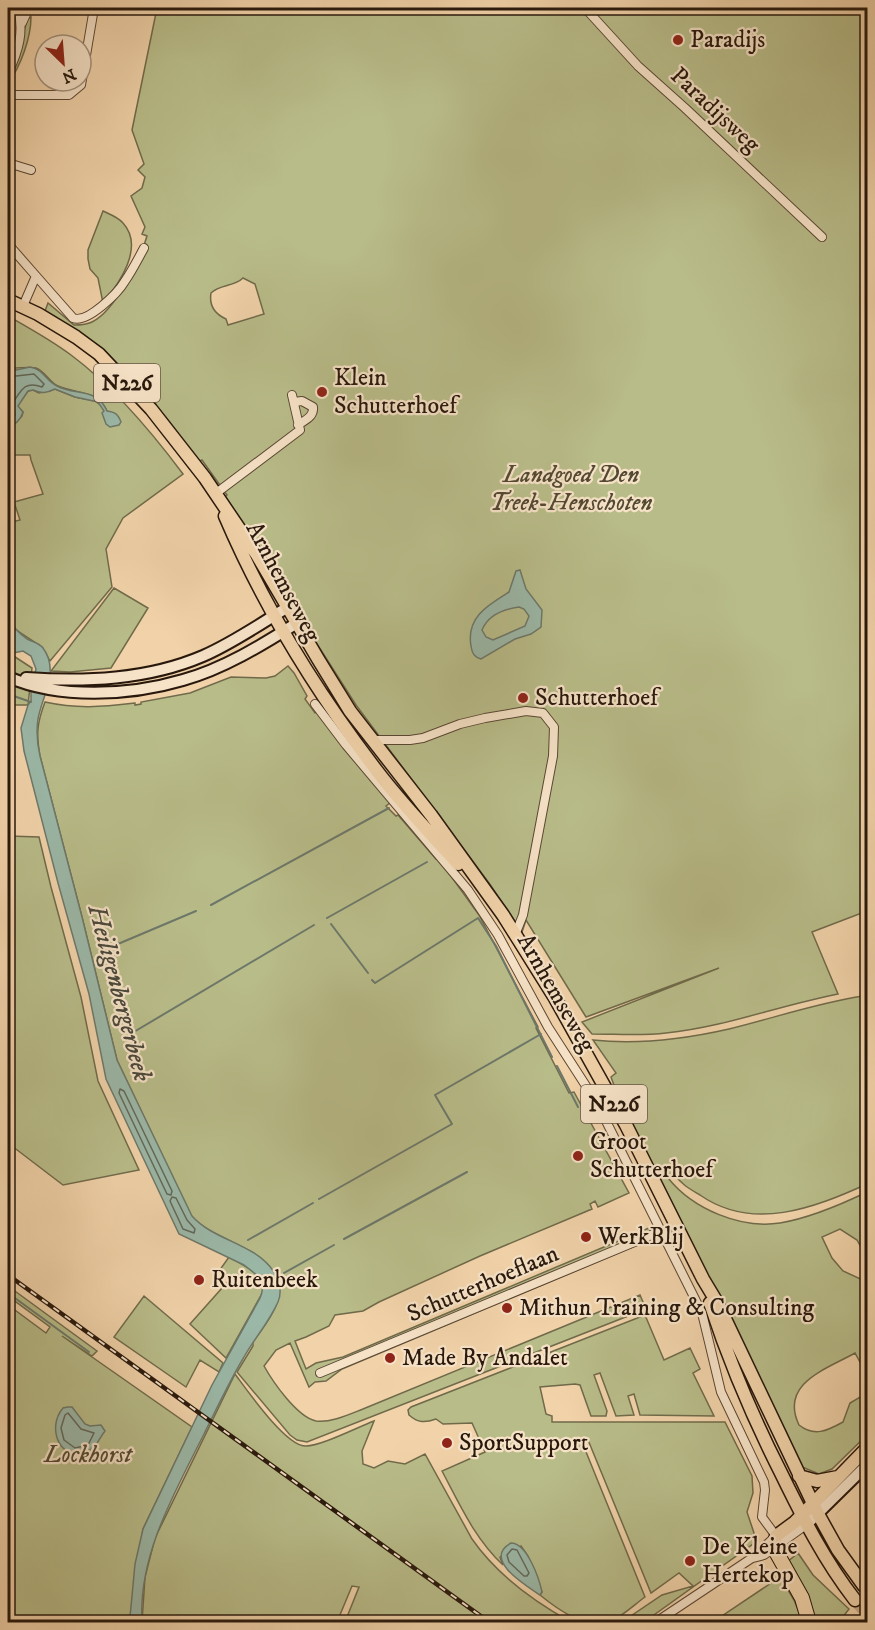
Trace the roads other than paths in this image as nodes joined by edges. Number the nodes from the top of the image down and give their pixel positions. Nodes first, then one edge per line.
1 (18, 8) edge
2 (29, 8) edge
3 (94, 8) edge
4 (585, 8) edge
5 (22, 23) junction
6 (8, 73) edge
7 (8, 95) edge
8 (8, 163) edge
9 (31, 170) dead end
10 (822, 237) dead end
11 (8, 244) edge
12 (144, 248) dead end
13 (36, 276) junction
14 (8, 300) edge
15 (23, 306) junction
16 (298, 425) junction
17 (216, 496) junction
18 (288, 607) junction
19 (275, 615) junction
20 (297, 623) junction
21 (284, 631) junction
22 (8, 676) edge
23 (69, 686) junction
24 (315, 704) dead end
25 (372, 740) junction
26 (496, 907) junction
27 (515, 934) junction
28 (661, 1231) junction
29 (703, 1280) junction
30 (320, 1373) dead end
31 (867, 1447) edge
32 (867, 1464) edge
33 (796, 1472) junction
34 (838, 1477) junction
35 (815, 1509) junction
36 (804, 1520) junction
37 (778, 1541) junction
38 (864, 1586) dead end
39 (855, 1600) tunnel mouth
40 (656, 1623) edge
41 (809, 1623) edge

1 - 5 street
2 - 5 street
3 - 7 street
4 - 10 street, Paradijsweg
5 - 6 street
8 - 9 street
11 - 13 street
12 - 13 street
13 - 15 street
14 - 15 main road, Arnhemseweg / N226
15 - 17 main road, Arnhemseweg / N226
16 - 16 street
16 - 17 street
17 - 18 main road, Arnhemseweg / N226
17 - 19 main road, Arnhemseweg / N226
18 - 19 main road
18 - 20 main road, Arnhemseweg / N226
19 - 21 main road, Arnhemseweg / N226
19 - 23 main road
20 - 21 main road
20 - 25 main road, Arnhemseweg / N226
21 - 23 main road
21 - 26 main road, Arnhemseweg / N226
22 - 23 main road
24 - 28 street, Arnhemseweg
25 - 26 main road, Arnhemseweg / N226
25 - 27 street, Arnhemseweg
26 - 27 main road, Arnhemseweg / N226
27 - 29 main road, Arnhemseweg / N226
28 - 30 street, Schutterhoeflaan
28 - 37 street, Arnhemseweg
29 - 33 main road, Arnhemseweg / N226
29 - 36 main road, Arnhemseweg / N226
31 - 34 main road
32 - 35 main road
33 - 34 main road
33 - 35 main road, N226
34 - 35 main road
35 - 36 main road
35 - 38 main road, N226
36 - 37 main road
36 - 39 main road, N226
37 - 40 street
37 - 41 highway

